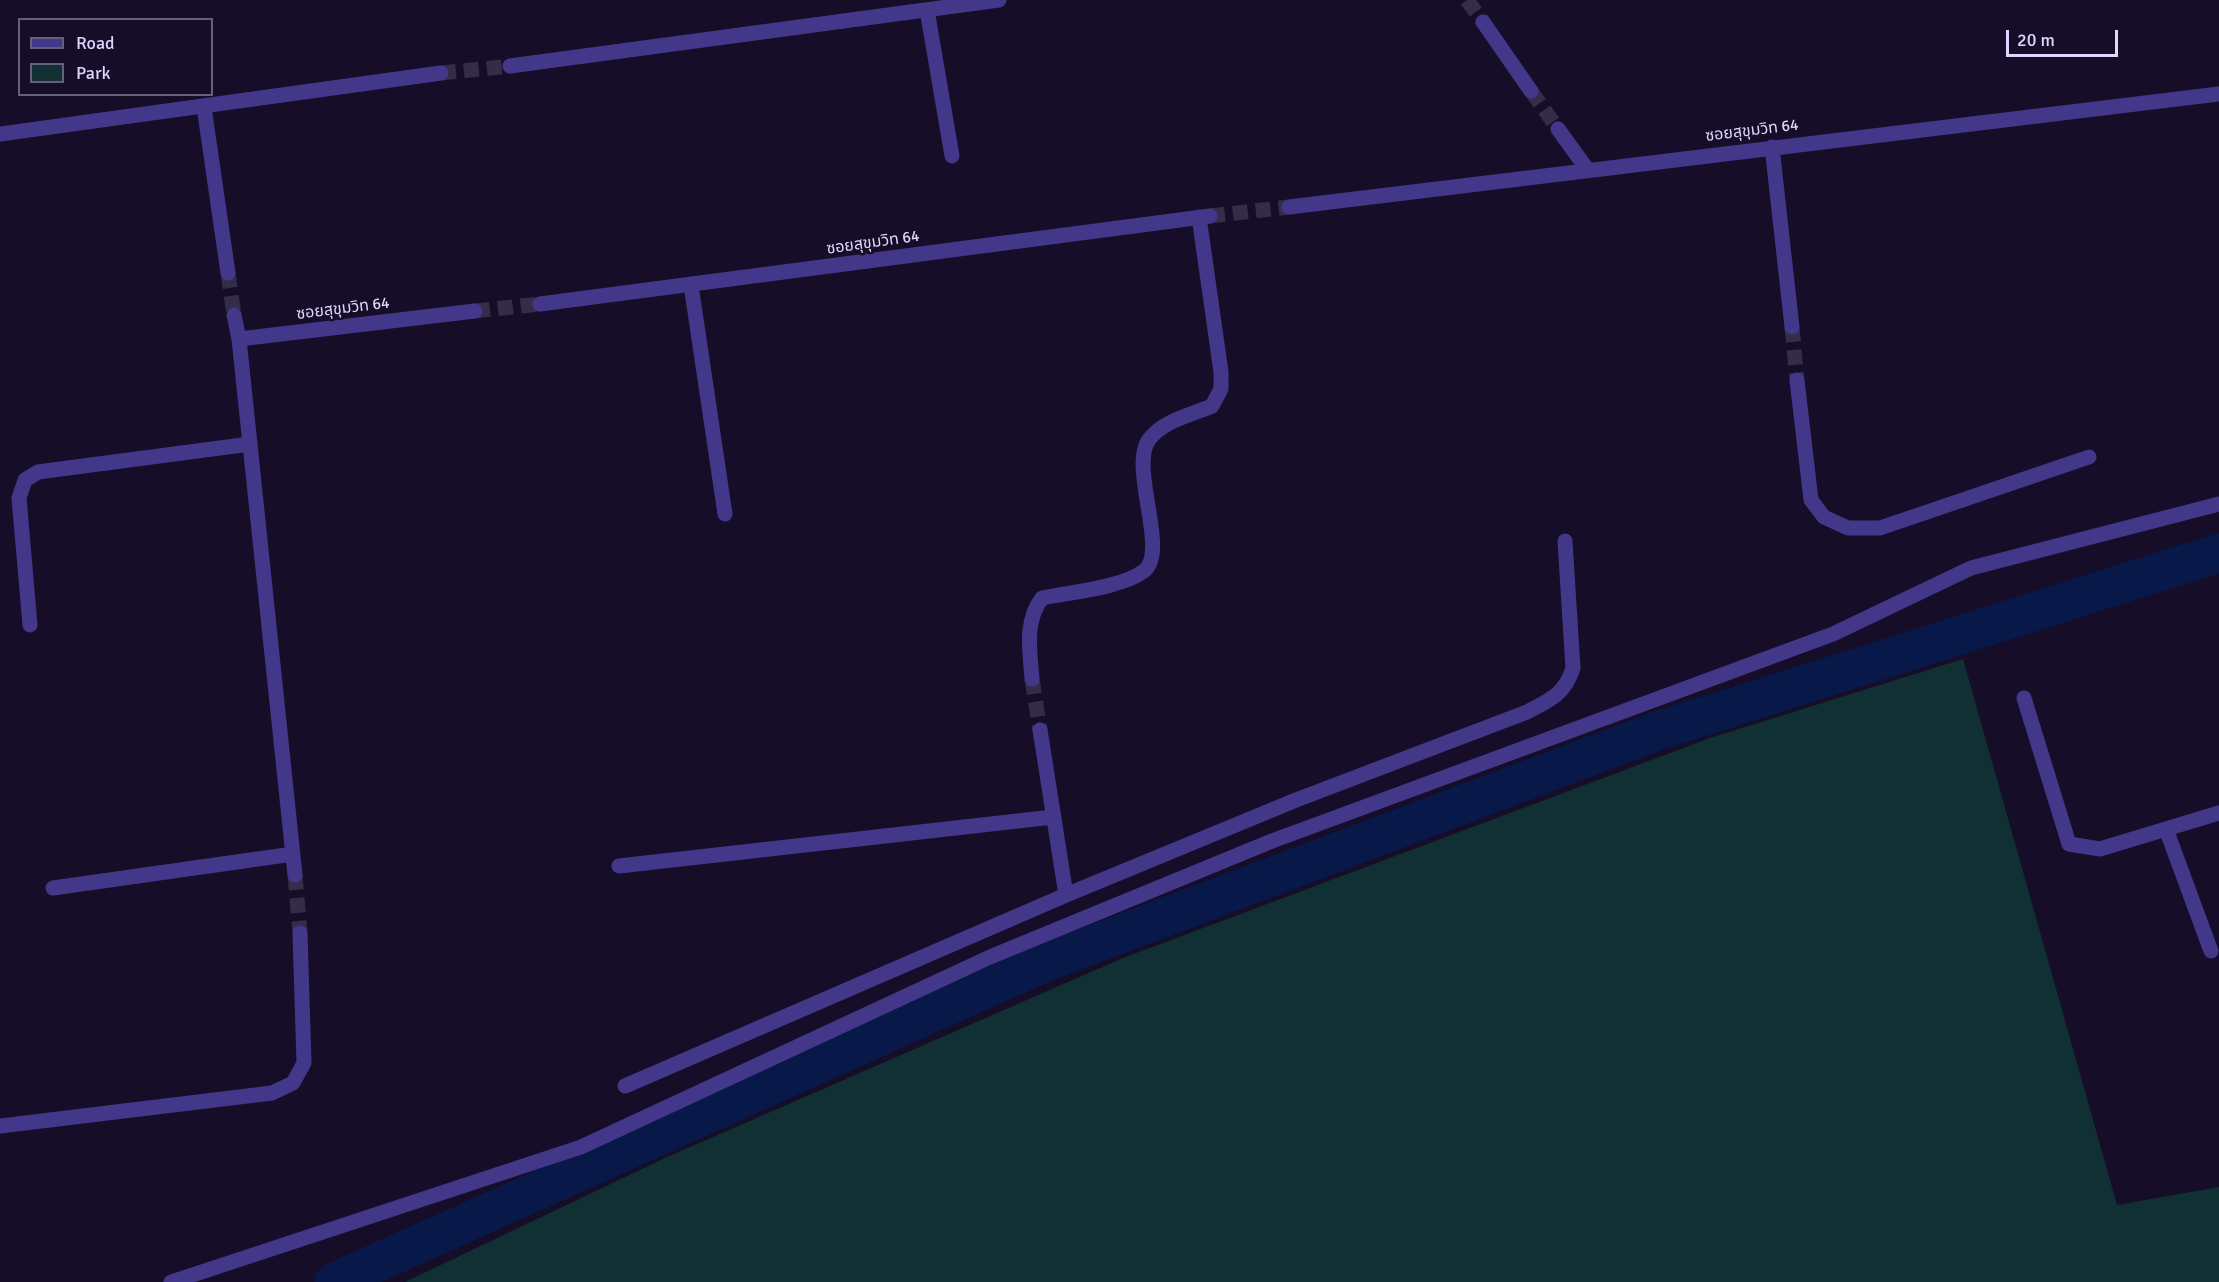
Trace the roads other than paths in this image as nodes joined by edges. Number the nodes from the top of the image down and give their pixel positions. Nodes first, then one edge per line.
1 (999, 0) edge
2 (927, 10) junction
3 (1483, 22) tunnel mouth
4 (510, 66) tunnel mouth
5 (441, 73) tunnel mouth
6 (1531, 91) tunnel mouth
7 (2219, 94) edge
8 (204, 107) junction
9 (1558, 129) tunnel mouth
10 (0, 134) edge
11 (1772, 147) junction
12 (952, 156) dead end
13 (1587, 169) junction
14 (1289, 207) tunnel mouth
15 (228, 273) tunnel mouth
16 (691, 285) junction
17 (540, 304) tunnel mouth
18 (475, 311) tunnel mouth
19 (234, 315) tunnel mouth
20 (1792, 327) tunnel mouth
21 (239, 339) junction
22 (1797, 380) tunnel mouth
23 (250, 444) junction
24 (2089, 457) dead end
25 (2219, 504) edge
26 (725, 514) dead end
27 (1565, 541) dead end
28 (30, 625) dead end
29 (1032, 679) tunnel mouth
30 (2024, 698) dead end
31 (1040, 729) tunnel mouth
32 (2219, 813) edge
33 (1053, 817) junction
34 (2166, 829) junction
35 (293, 854) junction
36 (619, 866) dead end
37 (295, 875) tunnel mouth
38 (53, 888) dead end
39 (1066, 896) junction
40 (300, 933) tunnel mouth
41 (2211, 951) dead end
42 (625, 1086) dead end
43 (0, 1126) edge
44 (171, 1282) edge

1 - 2 lane
2 - 4 lane
2 - 12 lane
3 - 6 lane
5 - 8 lane
7 - 11 lane, ซอยสุขุมวิท 64
8 - 10 lane
8 - 15 lane
9 - 13 lane
11 - 13 lane, ซอยสุขุมวิท 64
11 - 20 lane
13 - 14 lane, ซอยสุขุมวิท 64
16 - 17 lane, ซอยสุขุมวิท 64
16 - 26 lane
16 - 29 lane, ซอยสุขุมวิท 64
18 - 21 lane, ซอยสุขุมวิท 64
19 - 21 lane
21 - 23 lane
22 - 24 lane
23 - 28 lane
23 - 35 lane
25 - 44 lane
27 - 39 lane
30 - 34 lane
31 - 33 lane
32 - 34 lane
33 - 36 lane
33 - 39 lane
34 - 41 lane
35 - 37 lane
35 - 38 lane
39 - 42 lane
40 - 43 lane

